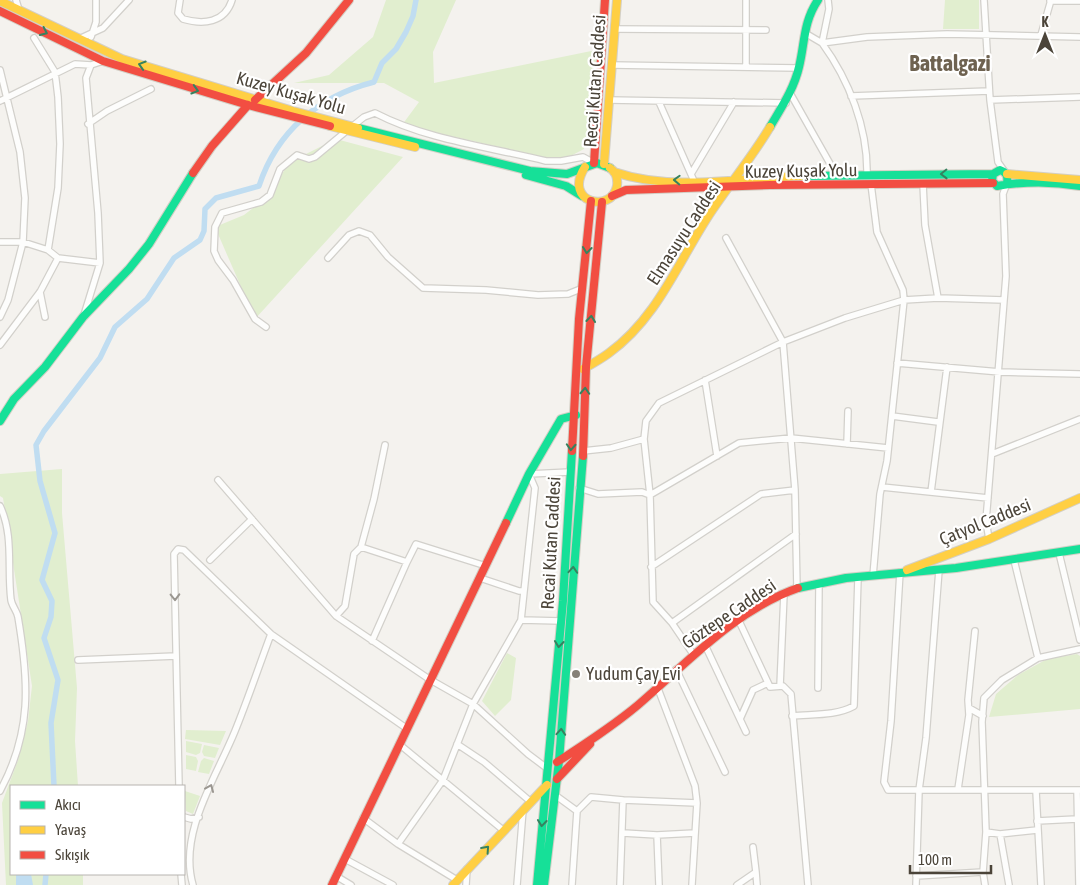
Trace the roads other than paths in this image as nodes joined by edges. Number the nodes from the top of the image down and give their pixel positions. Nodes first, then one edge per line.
1 (16, 0) edge
2 (96, 0) edge
3 (129, 0) edge
4 (180, 0) edge
5 (232, 0) edge
6 (349, 0) edge
7 (605, 0) edge
8 (617, 0) edge
9 (746, 0) edge
10 (818, 0) edge
11 (828, 0) edge
12 (984, 0) edge
13 (1050, 0) edge
14 (1080, 1) edge
15 (5, 2) edge
16 (18, 10) junction
17 (0, 11) edge
18 (614, 29) junction
19 (745, 30) junction
20 (766, 30) dead end
21 (805, 33) junction
22 (986, 34) junction
23 (91, 35) junction
24 (1041, 35) junction
25 (1080, 37) edge
26 (34, 38) dead end
27 (78, 39) junction
28 (822, 43) junction
29 (92, 46) junction
30 (103, 61) junction
31 (91, 65) junction
32 (612, 65) junction
33 (746, 67) junction
34 (799, 68) junction
35 (0, 70) edge
36 (55, 72) junction
37 (151, 89) dead end
38 (989, 91) junction
39 (790, 93) junction
40 (852, 96) junction
41 (1080, 97) edge
42 (8, 98) junction
43 (255, 100) junction
44 (609, 100) junction
45 (990, 100) junction
46 (0, 101) edge
47 (659, 102) junction
48 (734, 102) junction
49 (786, 103) junction
50 (248, 105) junction
51 (291, 114) junction
52 (317, 120) junction
53 (88, 124) junction
54 (354, 125) dead end
55 (344, 132) dead end
56 (998, 162) junction
57 (594, 163) junction
58 (604, 164) junction
59 (585, 167) junction
60 (614, 172) junction
61 (994, 173) junction
62 (867, 175) junction
63 (837, 176) junction
64 (693, 177) junction
65 (1008, 178) junction
66 (737, 180) junction
67 (1080, 180) edge
68 (871, 184) junction
69 (923, 184) junction
70 (994, 184) junction
71 (1080, 186) edge
72 (730, 188) junction
73 (1002, 194) junction
74 (582, 196) junction
75 (612, 196) junction
76 (591, 202) junction
77 (602, 202) junction
78 (726, 238) dead end
79 (0, 242) edge
80 (23, 242) junction
81 (48, 250) junction
82 (58, 258) junction
83 (328, 258) dead end
84 (100, 263) junction
85 (583, 288) junction
86 (40, 292) junction
87 (938, 298) junction
88 (904, 300) junction
89 (1004, 300) junction
90 (0, 317) edge
91 (46, 317) dead end
92 (83, 317) junction
93 (266, 327) dead end
94 (783, 342) junction
95 (0, 345) edge
96 (897, 363) junction
97 (947, 367) junction
98 (586, 368) junction
99 (1000, 372) junction
100 (1080, 374) edge
101 (575, 375) junction
102 (705, 380) junction
103 (848, 411) dead end
104 (573, 415) junction
105 (583, 416) junction
106 (892, 416) junction
107 (1080, 419) edge
108 (0, 421) edge
109 (938, 422) junction
110 (791, 438) junction
111 (644, 439) junction
112 (847, 444) junction
113 (385, 445) dead end
114 (888, 448) junction
115 (583, 451) junction
116 (992, 454) junction
117 (717, 456) junction
118 (570, 472) junction
119 (529, 474) junction
120 (218, 480) dead end
121 (882, 487) junction
122 (579, 488) junction
123 (795, 490) junction
124 (931, 492) junction
125 (650, 495) junction
126 (988, 498) junction
127 (1080, 498) edge
128 (0, 506) edge
129 (252, 520) junction
130 (2, 524) edge
131 (796, 534) junction
132 (989, 539) junction
133 (361, 547) junction
134 (1080, 549) edge
135 (1059, 553) junction
136 (210, 560) dead end
137 (1014, 560) junction
138 (407, 562) junction
139 (486, 566) junction
140 (651, 567) junction
141 (939, 570) junction
142 (900, 572) junction
143 (873, 576) junction
144 (480, 578) junction
145 (858, 578) junction
146 (819, 583) junction
147 (797, 589) junction
148 (524, 591) junction
149 (784, 594) junction
150 (336, 616) junction
151 (521, 620) junction
152 (740, 621) junction
153 (561, 622) junction
154 (672, 623) junction
155 (975, 631) dead end
156 (271, 634) junction
157 (1080, 640) edge
158 (372, 641) junction
159 (705, 645) junction
160 (1080, 649) edge
161 (693, 654) junction
162 (176, 656) junction
163 (1038, 658) junction
164 (78, 660) dead end
165 (676, 668) junction
166 (429, 679) junction
167 (768, 683) junction
168 (657, 686) junction
169 (780, 686) junction
170 (818, 688) dead end
171 (473, 704) junction
172 (969, 708) junction
173 (792, 716) junction
174 (983, 716) junction
175 (740, 719) junction
176 (616, 722) junction
177 (406, 728) junction
178 (746, 732) dead end
179 (399, 744) junction
180 (457, 744) junction
181 (559, 761) junction
182 (548, 769) junction
183 (726, 772) dead end
184 (557, 779) junction
185 (443, 780) junction
186 (179, 785) edge
187 (546, 785) junction
188 (958, 789) junction
189 (919, 790) junction
190 (1079, 790) edge
191 (0, 791) edge
192 (985, 791) junction
193 (1036, 791) junction
194 (555, 795) junction
195 (623, 800) junction
196 (531, 802) junction
197 (697, 803) junction
198 (523, 809) junction
199 (577, 811) junction
200 (185, 817) edge
201 (199, 817) junction
202 (363, 818) junction
203 (1077, 819) junction
204 (1037, 821) junction
205 (503, 830) junction
206 (1037, 830) junction
207 (986, 832) junction
208 (623, 833) junction
209 (695, 833) junction
210 (1000, 834) junction
211 (657, 835) junction
212 (398, 844) junction
213 (753, 847) dead end
214 (187, 853) edge
215 (345, 859) junction
216 (467, 869) junction
217 (756, 872) junction
218 (983, 872) junction
219 (336, 876) junction
220 (916, 876) junction
221 (455, 883) edge
222 (193, 885) edge
223 (332, 885) edge
224 (351, 885) edge
225 (393, 885) edge
226 (466, 885) edge
227 (517, 885) edge
228 (536, 885) edge
229 (544, 885) edge
230 (572, 885) edge
231 (620, 885) edge
232 (659, 885) edge
233 (692, 885) edge
234 (737, 885) edge
235 (757, 885) edge
236 (808, 885) edge
237 (916, 885) edge
238 (986, 885) edge
239 (1009, 885) edge
240 (1041, 885) edge
241 (1079, 885) edge

1 - 16 street
2 - 23 street
3 - 23 street
4 - 5 street
6 - 43 main road
7 - 57 main road, Recai Kutan Caddesi
8 - 18 main road, Recai Kutan Caddesi
9 - 19 street
10 - 21 main road, Elmasuyu Caddesi
11 - 28 street
12 - 22 street
13 - 14 street
13 - 24 street
15 - 16 main road, Kuzey Kuşak Yolu
16 - 27 main road, Kuzey Kuşak Yolu
17 -> 30 main road, Kuzey Kuşak Yolu
18 - 19 street
18 - 32 main road, Recai Kutan Caddesi
19 - 20 street
19 - 33 street
21 - 28 street
21 - 34 main road, Elmasuyu Caddesi
22 - 24 street
22 - 28 street
22 - 38 street
23 - 27 street
23 - 29 street
24 - 25 street
26 - 36 street
27 - 29 main road, Kuzey Kuşak Yolu
28 - 40 street
43 -> 29 main road, Kuzey Kuşak Yolu
30 - 31 street
30 -> 50 main road, Kuzey Kuşak Yolu
31 - 36 street
31 - 53 street
32 - 33 street
32 - 44 main road, Recai Kutan Caddesi
33 - 34 street
34 - 39 main road, Elmasuyu Caddesi
35 - 42 street
36 - 42 street
36 - 81 street
37 - 53 street
38 - 40 street
38 - 45 street
39 - 49 main road, Elmasuyu Caddesi
39 - 63 street
40 - 62 street
41 - 45 street
42 - 46 street
42 - 80 street
43 - 51 main road, Kuzey Kuşak Yolu
44 - 47 street
44 - 58 main road, Recai Kutan Caddesi
45 - 56 street
47 - 48 street
47 - 64 street
48 - 49 street
48 - 64 street
49 - 66 main road, Elmasuyu Caddesi
50 - 51 main road, Kuzey Kuşak Yolu
50 - 92 main road
51 - 52 main road, Kuzey Kuşak Yolu
52 - 59 main road, Kuzey Kuşak Yolu
52 - 74 main road, Kuzey Kuşak Yolu
53 - 84 street
54 - 57 street
55 - 93 street
56 - 61 street
56 - 65 street
57 - 58 main road
57 - 59 main road
58 - 60 main road
59 - 74 main road
64 -> 60 main road, Kuzey Kuşak Yolu
60 - 75 main road
61 -> 62 main road, Kuzey Kuşak Yolu
61 - 65 main road, Kuzey Kuşak Yolu
61 - 70 main road
62 - 63 main road, Kuzey Kuşak Yolu
63 - 66 main road, Kuzey Kuşak Yolu
64 - 66 main road, Kuzey Kuşak Yolu
65 - 67 main road
65 - 70 main road, Kuzey Kuşak Yolu
65 - 71 main road
65 - 73 street
66 - 72 main road, Elmasuyu Caddesi
68 - 69 main road, Kuzey Kuşak Yolu
68 - 72 main road, Kuzey Kuşak Yolu
68 - 88 street
69 - 70 main road, Kuzey Kuşak Yolu
69 - 87 street
70 - 73 street
72 - 75 main road, Kuzey Kuşak Yolu
72 - 98 main road, Elmasuyu Caddesi
73 - 89 street
74 - 76 main road
75 - 77 main road
76 - 77 main road
76 -> 85 main road, Recai Kutan Caddesi
98 -> 77 main road, Recai Kutan Caddesi
78 - 94 street
79 - 80 street
80 - 81 street
80 - 90 street
81 - 82 street
82 - 84 street
82 - 86 street
83 - 85 street
84 - 92 street
85 - 101 main road, Recai Kutan Caddesi
86 - 91 street
86 - 95 street
87 - 88 street
87 - 89 street
88 - 94 street
88 - 96 street
89 - 99 street
92 - 108 main road
94 - 102 street
94 - 110 street
96 - 97 street
96 - 106 street
97 - 99 street
97 - 109 street
98 - 101 main road, Elmasuyu Caddesi
105 -> 98 main road, Recai Kutan Caddesi
99 - 100 street
99 - 116 street
101 - 104 main road, Recai Kutan Caddesi
102 - 111 street
102 - 117 street
103 - 112 street
104 - 105 main road
104 -> 118 main road, Recai Kutan Caddesi
104 - 119 main road
105 - 115 main road, Recai Kutan Caddesi
106 - 109 street
106 - 114 street
107 - 116 street
109 - 124 street
110 - 112 street
110 - 117 street
110 - 123 street
111 - 115 street
111 - 125 street
112 - 114 street
113 - 133 street
114 - 121 street
115 - 122 main road, Recai Kutan Caddesi
116 - 126 street
117 - 125 street
118 - 119 street
118 - 153 main road, Recai Kutan Caddesi
119 - 139 main road
119 - 148 street
120 - 129 street
121 - 124 street
121 - 143 street
122 - 125 street
181 -> 122 main road, Recai Kutan Caddesi
123 - 131 street
123 - 140 street
124 - 126 street
125 - 140 street
126 - 132 street
127 - 132 main road, Çatyol Caddesi
128 - 130 street
129 - 136 street
129 - 150 street
130 - 191 street
131 - 147 street
131 - 154 street
132 - 142 main road, Çatyol Caddesi
133 - 138 street
133 - 150 street
134 - 135 main road, Göztepe Caddesi
135 - 137 main road, Göztepe Caddesi
135 - 157 street
137 - 141 main road, Göztepe Caddesi
137 - 163 street
138 - 139 street
138 - 158 street
139 - 144 main road
140 - 154 street
141 - 142 main road, Göztepe Caddesi
141 - 189 street
142 - 143 main road, Göztepe Caddesi
142 - 189 street
143 - 145 main road, Göztepe Caddesi
144 - 148 street
144 - 166 main road
145 - 146 main road, Göztepe Caddesi
145 - 173 street
146 - 147 main road, Göztepe Caddesi
146 - 170 street
147 - 149 main road, Göztepe Caddesi
148 - 151 street
149 - 152 main road, Göztepe Caddesi
149 - 169 street
150 - 158 street
151 - 153 street
151 - 171 street
152 - 159 main road, Göztepe Caddesi
152 - 167 street
153 -> 182 main road, Recai Kutan Caddesi
154 - 161 street
155 - 172 street
156 -> 162 street
156 - 177 street
201 -> 156 street
158 - 166 street
159 - 161 main road, Göztepe Caddesi
159 - 175 street
160 - 163 street
161 - 165 main road, Göztepe Caddesi
162 - 164 street
162 - 186 street
163 - 174 street
165 - 168 main road, Göztepe Caddesi
165 - 183 street
166 - 171 street
166 - 177 main road
167 - 169 street
167 - 175 street
168 - 176 main road, Göztepe Caddesi
168 - 197 street
169 - 173 street
171 - 180 street
171 - 182 street
172 - 174 street
172 - 188 street
173 - 236 street
174 - 192 street
175 - 178 street
176 - 181 main road, Göztepe Caddesi
176 - 184 main road
177 - 179 main road
179 - 185 street
179 - 202 main road
180 - 185 street
180 - 196 street
181 - 182 main road, Göztepe Caddesi
181 - 184 main road, Recai Kutan Caddesi
182 - 187 main road, Recai Kutan Caddesi
184 - 187 main road
184 - 194 main road, Recai Kutan Caddesi
185 - 205 street
185 - 212 street
187 - 196 main road
187 -> 228 main road, Recai Kutan Caddesi
188 - 189 street
188 - 192 street
189 - 220 street
190 - 193 street
190 - 203 street
192 - 193 street
192 - 207 street
193 - 204 street
194 - 199 street
194 - 229 main road, Recai Kutan Caddesi
195 - 197 street
195 - 199 street
195 - 208 street
196 - 198 main road
197 - 209 street
198 - 205 main road
198 - 227 street
199 - 230 street
200 - 201 street
201 - 214 street
202 - 212 street
202 - 215 main road
203 - 204 street
203 - 241 street
204 - 206 street
216 -> 205 main road
206 - 210 street
206 - 240 street
207 - 210 street
207 - 218 street
208 - 211 street
208 - 231 street
209 - 211 street
209 - 233 street
210 - 239 street
211 - 232 street
212 - 221 street
213 - 217 street
214 - 222 street
215 - 219 main road
215 - 225 street
216 - 221 main road
216 - 226 street
217 - 234 street
217 - 235 street
218 - 220 street
218 - 238 street
219 - 223 main road
219 - 224 street
220 - 237 street

